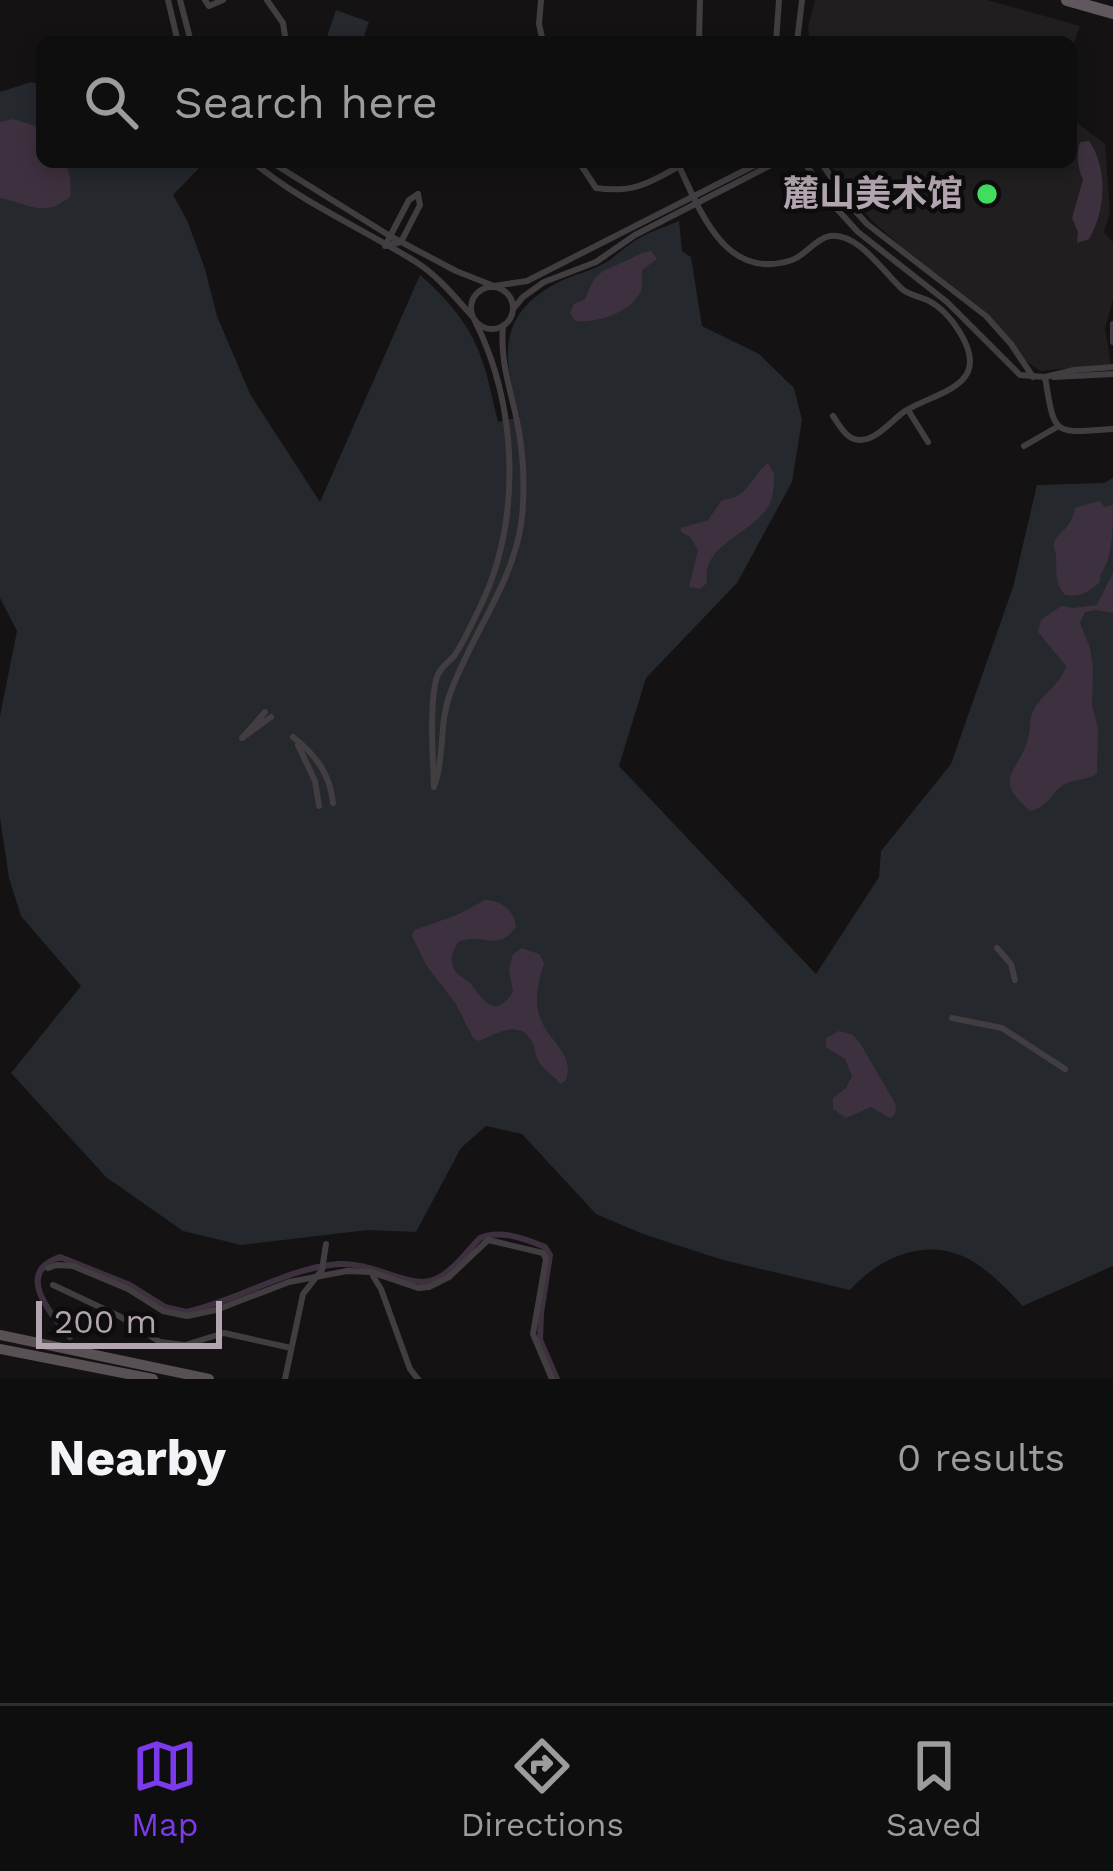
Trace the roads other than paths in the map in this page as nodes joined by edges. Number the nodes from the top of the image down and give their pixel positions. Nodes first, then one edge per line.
1 (168, 0) edge
2 (180, 0) edge
3 (205, 0) edge
4 (223, 0) edge
5 (267, 0) edge
6 (541, 0) edge
7 (700, 0) edge
8 (779, 0) edge
9 (802, 0) edge
10 (1067, 0) edge
11 (1113, 13) edge
12 (177, 36) edge
13 (189, 36) edge
14 (285, 36) edge
15 (542, 36) edge
16 (699, 36) edge
17 (776, 36) edge
18 (798, 36) edge
19 (261, 168) edge
20 (281, 168) edge
21 (583, 168) edge
22 (676, 168) edge
23 (684, 168) edge
24 (750, 168) edge
25 (764, 168) edge
26 (807, 168) edge
27 (825, 168) edge
28 (694, 199) junction
29 (633, 231) junction
30 (390, 236) junction
31 (401, 242) junction
32 (385, 246) junction
33 (543, 278) junction
34 (494, 286) junction
35 (513, 309) junction
36 (473, 318) junction
37 (1113, 324) edge
38 (503, 326) junction
39 (1113, 342) edge
40 (1113, 370) edge
41 (1033, 376) junction
42 (1048, 377) junction
43 (503, 386) junction
44 (908, 410) junction
45 (833, 416) dead end
46 (1057, 427) junction
47 (1113, 429) edge
48 (928, 442) dead end
49 (1024, 446) dead end
50 (333, 803) dead end
51 (319, 806) dead end
52 (997, 948) dead end
53 (1016, 980) dead end
54 (952, 1018) dead end
55 (1065, 1069) dead end
56 (326, 1244) dead end
57 (48, 1268) dead end
58 (320, 1272) junction
59 (371, 1272) junction
60 (53, 1285) dead end
61 (0, 1335) edge
62 (291, 1348) junction
63 (0, 1349) edge
64 (153, 1379) edge
65 (209, 1379) edge
66 (285, 1379) edge
67 (418, 1379) edge
68 (551, 1379) edge

1 - 12 street
2 - 13 street
3 - 4 street
5 - 14 street
6 - 15 street
7 - 16 street
8 - 17 street
9 - 18 street
10 - 11 highway
19 - 32 street
20 - 30 street
21 - 22 street
23 - 28 street
24 - 28 street
25 - 28 street
26 - 41 street
27 - 41 street
28 - 29 street
28 - 44 street
29 - 33 street
29 - 33 street
30 - 31 street
30 - 31 street
30 - 32 street
31 - 32 street
31 - 34 street
32 - 36 street
33 - 34 street
33 - 35 street
34 - 35 street
34 - 36 street
35 - 38 street
36 - 38 street
36 - 43 street
37 - 39 street
38 - 43 street
40 - 42 street
41 - 42 street
42 - 46 street
43 - 43 street
44 - 45 street
44 - 48 street
46 - 47 street
46 - 49 street
50 - 51 street
52 - 53 street
54 - 55 street
56 - 58 street
57 - 58 street
58 - 59 street
58 - 62 street
59 - 67 street
59 - 68 street
60 - 62 street
61 - 65 main road
62 - 66 street
63 - 64 main road

